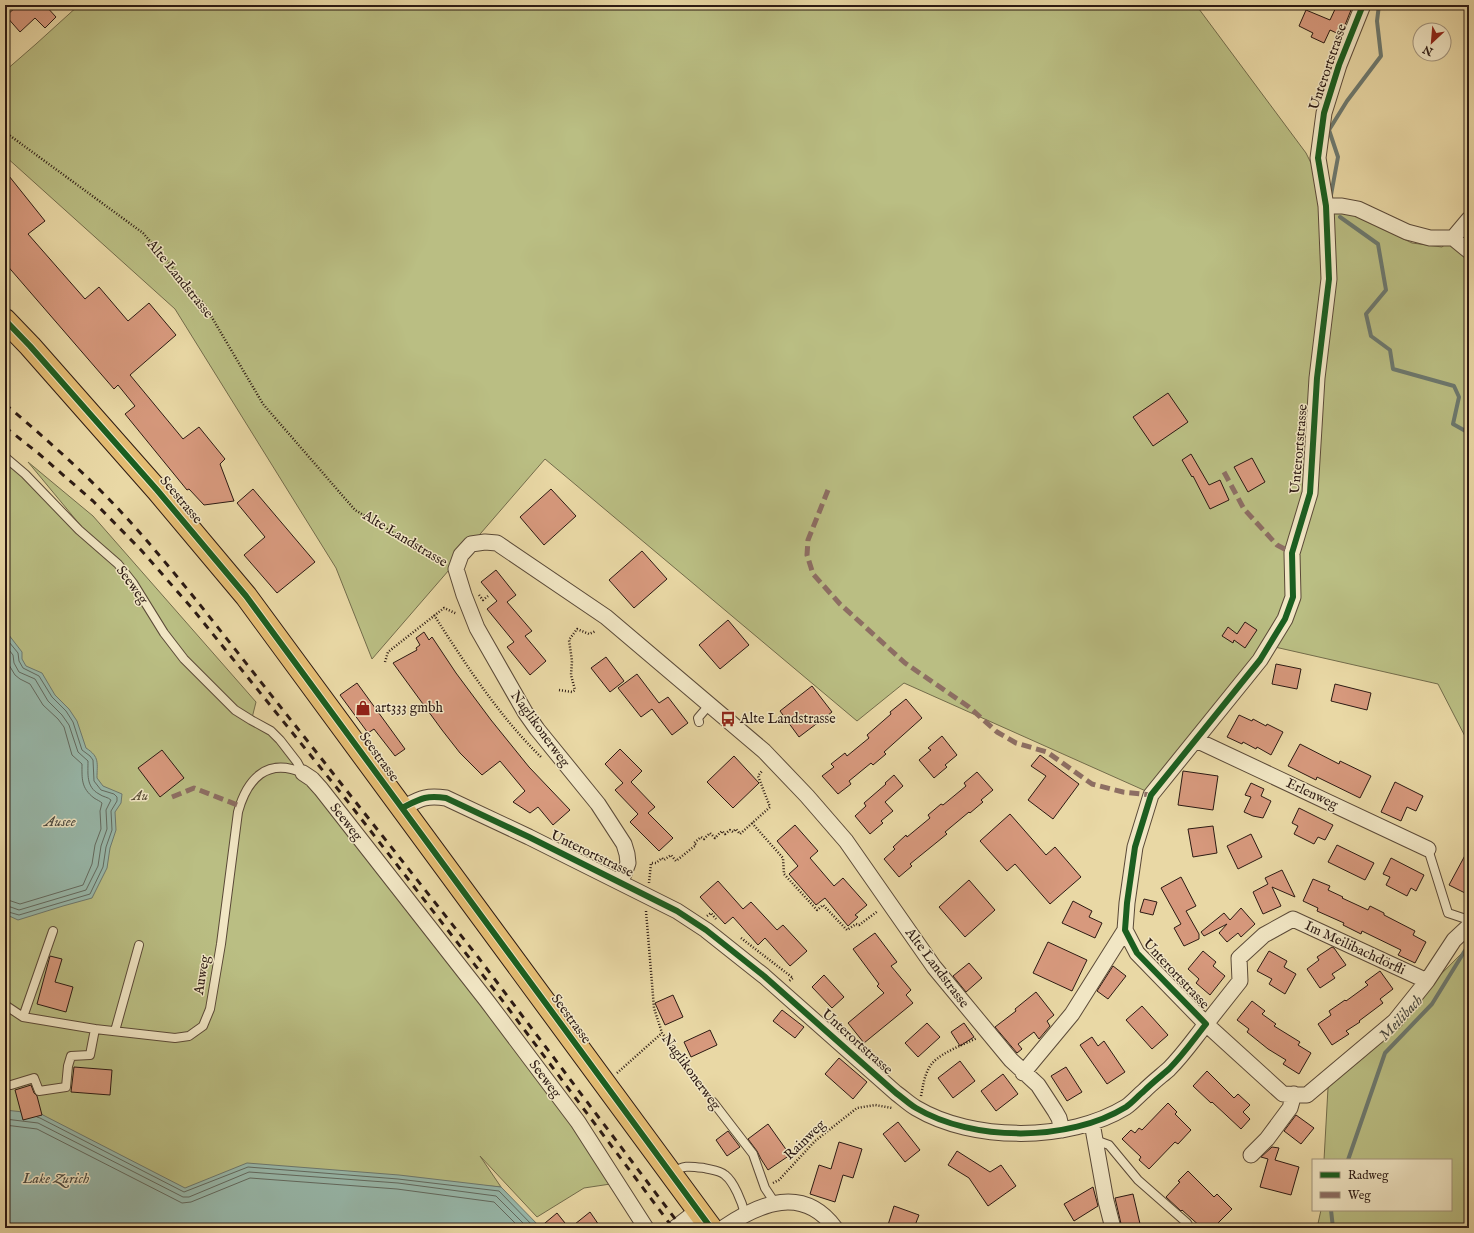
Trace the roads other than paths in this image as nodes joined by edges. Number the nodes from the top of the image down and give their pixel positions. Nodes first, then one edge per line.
1 (1363, 5) edge
2 (1326, 206) junction
3 (1469, 219) edge
4 (1453, 238) junction
5 (1469, 250) edge
6 (5, 320) edge
7 (5, 457) edge
8 (456, 569) joint
9 (710, 704) junction
10 (699, 722) dead end
11 (1196, 740) junction
12 (303, 773) junction
13 (402, 808) junction
14 (1428, 849) joint
15 (621, 882) junction
16 (1468, 926) edge
17 (1125, 930) junction
18 (53, 931) dead end
19 (139, 945) dead end
20 (1427, 981) junction
21 (5, 1005) edge
22 (23, 1017) junction
23 (1206, 1024) junction
24 (95, 1029) junction
25 (115, 1031) junction
26 (1023, 1073) junction
27 (11, 1084) dead end
28 (1294, 1094) junction
29 (713, 1102) road end
30 (1092, 1122) junction
31 (1062, 1130) junction
32 (1095, 1140) junction
33 (1251, 1155) dead end
34 (670, 1174) junction
35 (775, 1203) junction
36 (697, 1211) junction
37 (745, 1214) junction
38 (646, 1228) edge
39 (674, 1228) edge
40 (711, 1228) edge
41 (723, 1228) edge
42 (835, 1228) edge
43 (1113, 1228) edge
44 (1190, 1228) edge

1 - 2 street, Unterortstrasse
2 - 4 street
2 - 11 street, Unterortstrasse
3 - 4 street
4 - 5 street
6 - 13 main road, Seestrasse
7 - 12 lane, Seeweg
8 - 9 street, Alte Landstrasse
8 - 15 street, Naglikonerweg
9 - 10 lane
9 - 26 street, Alte Landstrasse
11 - 14 street, Erlenweg
11 - 17 street, Unterortstrasse
12 - 25 lane, Auweg
12 - 38 street, Seeweg
13 - 15 street, Unterortstrasse
13 - 34 main road, Seestrasse
14 - 16 lane
15 - 31 street, Unterortstrasse
16 - 20 street
17 - 23 street, Unterortstrasse
17 - 26 street
18 - 22 lane
19 - 25 lane
20 - 23 street, Im Meilibachdörfli
20 - 28 street
21 - 22 lane, Auweg
22 - 24 lane, Auweg
23 - 28 street
23 - 30 street, Unterortstrasse
24 - 25 lane, Auweg
24 - 27 lane
26 - 31 street, Alte Landstrasse
28 - 33 street
29 - 35 lane, Naglikonerweg
30 - 31 street, Unterortstrasse
30 - 32 street
32 - 43 street
32 - 44 lane
34 - 36 main road, Seestrasse
34 - 37 lane
35 - 37 street
35 - 42 street
36 - 39 street
36 - 40 main road, Seestrasse
37 - 41 street

